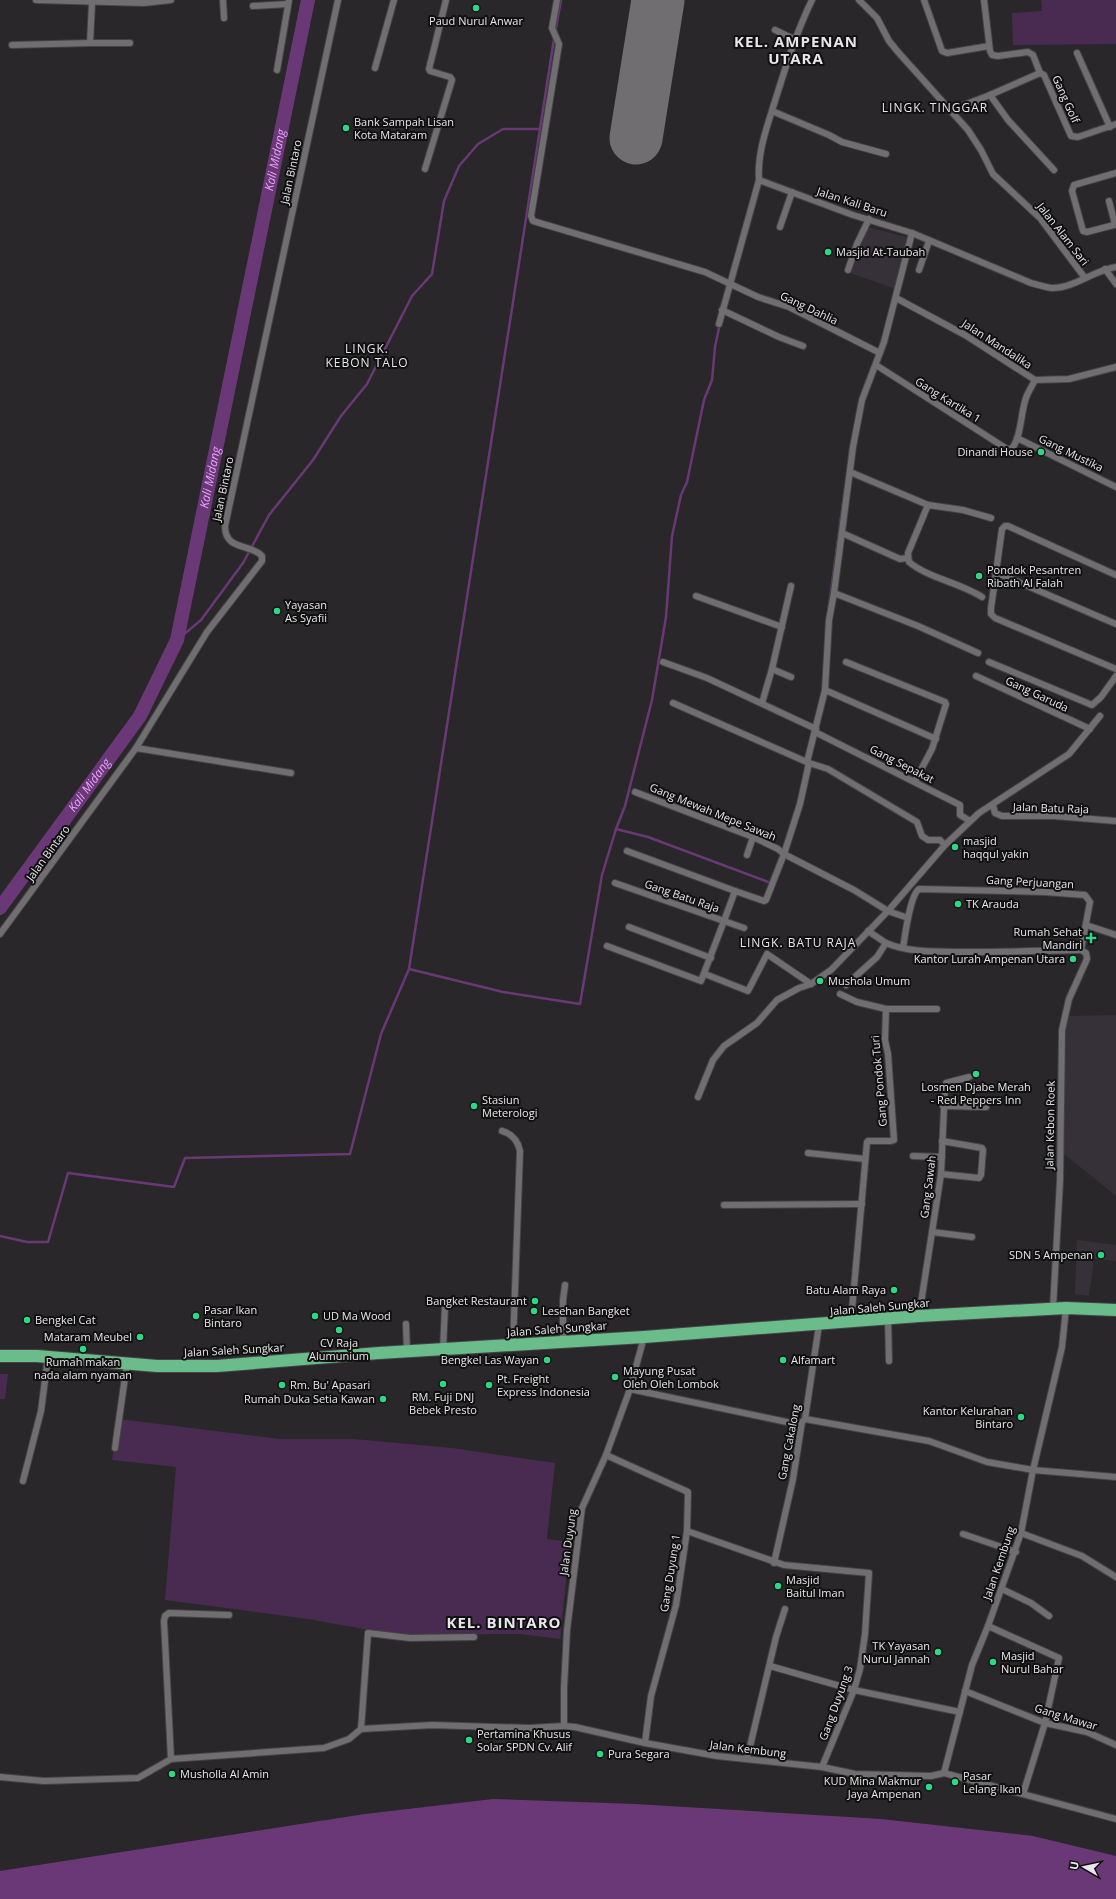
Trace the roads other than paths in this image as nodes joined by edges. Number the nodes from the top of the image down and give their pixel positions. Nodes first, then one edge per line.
1 (38, 0) edge
2 (171, 0) edge
3 (223, 0) edge
4 (338, 0) edge
5 (394, 0) edge
6 (446, 0) edge
7 (557, 0) edge
8 (812, 0) edge
9 (859, 0) edge
10 (924, 0) edge
11 (984, 0) edge
12 (288, 2) edge
13 (92, 3) junction
14 (253, 6) dead end
15 (224, 18) dead end
16 (775, 30) dead end
17 (794, 39) junction
18 (90, 43) junction
19 (130, 43) dead end
20 (12, 45) dead end
21 (989, 46) junction
22 (1078, 52) dead end
23 (375, 68) dead end
24 (277, 70) dead end
25 (1040, 73) junction
26 (990, 95) junction
27 (952, 110) junction
28 (772, 111) junction
29 (1113, 125) edge
30 (886, 154) dead end
31 (424, 169) dead end
32 (1054, 170) dead end
33 (1116, 173) edge
34 (759, 180) junction
35 (792, 192) junction
36 (1109, 201) dead end
37 (869, 219) junction
38 (1115, 226) edge
39 (780, 227) dead end
40 (912, 233) junction
41 (930, 241) junction
42 (1116, 267) edge
43 (1105, 269) junction
44 (848, 270) dead end
45 (919, 270) dead end
46 (1085, 278) junction
47 (729, 284) junction
48 (1116, 284) edge
49 (896, 298) junction
50 (722, 310) junction
51 (719, 324) dead end
52 (803, 346) dead end
53 (880, 354) junction
54 (876, 365) junction
55 (1116, 367) edge
56 (1035, 380) junction
57 (1017, 438) junction
58 (850, 472) junction
59 (1116, 486) edge
60 (928, 505) junction
61 (991, 518) dead end
62 (842, 533) junction
63 (908, 558) junction
64 (995, 572) junction
65 (1116, 575) edge
66 (792, 586) dead end
67 (834, 593) junction
68 (696, 596) dead end
69 (982, 597) dead end
70 (1116, 624) edge
71 (782, 628) junction
72 (978, 653) dead end
73 (664, 662) dead end
74 (846, 662) dead end
75 (989, 662) dead end
76 (772, 669) junction
77 (1116, 669) edge
78 (976, 676) dead end
79 (1116, 676) edge
80 (791, 677) dead end
81 (825, 690) junction
82 (673, 703) dead end
83 (762, 703) junction
84 (1100, 716) dead end
85 (1090, 729) junction
86 (815, 730) junction
87 (936, 739) junction
88 (136, 748) junction
89 (808, 762) junction
90 (291, 772) dead end
91 (915, 781) junction
92 (635, 792) dead end
93 (993, 805) junction
94 (970, 821) junction
95 (1116, 822) edge
96 (753, 837) junction
97 (945, 845) junction
98 (627, 851) dead end
99 (781, 852) junction
100 (747, 855) dead end
101 (615, 883) dead end
102 (735, 890) junction
103 (888, 911) junction
104 (908, 918) junction
105 (724, 921) junction
106 (1086, 925) junction
107 (630, 927) dead end
108 (744, 928) dead end
109 (868, 931) junction
110 (0, 934) edge
111 (1116, 935) edge
112 (886, 943) junction
113 (607, 946) dead end
114 (903, 948) junction
115 (1081, 950) junction
116 (711, 958) junction
117 (704, 974) junction
118 (811, 984) junction
119 (846, 985) dead end
120 (840, 994) dead end
121 (886, 1008) junction
122 (937, 1009) dead end
123 (969, 1077) dead end
124 (698, 1097) dead end
125 (943, 1106) junction
126 (986, 1107) dead end
127 (502, 1131) dead end
128 (942, 1141) junction
129 (808, 1152) dead end
130 (913, 1156) dead end
131 (942, 1157) junction
132 (865, 1159) junction
133 (941, 1174) junction
134 (862, 1204) junction
135 (724, 1205) dead end
136 (932, 1232) junction
137 (972, 1237) dead end
138 (565, 1286) dead end
139 (445, 1306) dead end
140 (1053, 1308) junction
141 (1066, 1308) junction
142 (1116, 1310) edge
143 (919, 1316) junction
144 (888, 1318) junction
145 (851, 1322) junction
146 (406, 1324) dead end
147 (820, 1325) junction
148 (644, 1337) junction
149 (563, 1342) junction
150 (513, 1345) junction
151 (443, 1350) junction
152 (407, 1352) junction
153 (0, 1356) edge
154 (48, 1357) junction
155 (889, 1361) dead end
156 (127, 1363) junction
157 (630, 1389) junction
158 (803, 1422) junction
159 (115, 1448) dead end
160 (606, 1455) junction
161 (1034, 1470) junction
162 (1116, 1477) edge
163 (24, 1481) dead end
164 (687, 1531) junction
165 (1021, 1533) junction
166 (963, 1534) dead end
167 (1016, 1552) junction
168 (774, 1563) junction
169 (1116, 1577) edge
170 (1002, 1589) junction
171 (786, 1609) dead end
172 (229, 1615) dead end
173 (1050, 1616) dead end
174 (988, 1626) junction
175 (474, 1637) dead end
176 (770, 1666) junction
177 (854, 1690) junction
178 (965, 1691) junction
179 (960, 1712) junction
180 (1045, 1723) junction
181 (564, 1726) junction
182 (361, 1729) junction
183 (645, 1744) junction
184 (1116, 1745) edge
185 (171, 1759) junction
186 (747, 1759) junction
187 (822, 1767) junction
188 (944, 1773) junction
189 (0, 1777) edge
190 (1023, 1794) junction
191 (1116, 1819) edge

1 - 13 street
2 - 13 street
3 - 15 street
4 - 88 street, Jalan Bintaro
5 - 23 street
6 - 31 street
7 - 47 street, Gang Dahlia
8 - 17 street
9 - 27 street, Jalan Alam Sari
10 - 21 street
11 - 21 street
12 - 14 street
12 - 24 street
13 - 18 street
16 - 17 street
17 - 28 street
18 - 19 street
18 - 20 street
21 - 25 street
22 - 29 street
25 - 26 street, Gang Golf
25 - 29 street, Gang Golf
26 - 27 street, Gang Golf
26 - 32 street
27 - 46 street, Jalan Alam Sari
28 - 30 street
28 - 34 street
33 - 38 street
34 - 35 street, Jalan Kali Baru
34 - 47 street
35 - 37 street, Jalan Kali Baru
35 - 39 street
36 - 38 street
37 - 40 street, Jalan Kali Baru
37 - 44 street
40 - 41 street, Jalan Kali Baru
40 - 49 street
41 - 45 street
41 - 46 street, Jalan Kali Baru
42 - 43 street, Jalan Kali Baru
43 - 46 street, Jalan Kali Baru
43 - 48 street
47 - 50 street
47 - 53 street, Gang Dahlia
49 - 53 street
49 - 56 street, Jalan Mandalika
50 - 51 street
50 - 52 street
53 - 54 street
54 - 57 street, Gang Kartika 1
54 - 58 street
55 - 56 street, Jalan Mandalika
56 - 57 street
57 - 59 street, Gang Mustika
58 - 60 street
58 - 62 street
60 - 61 street
60 - 63 street
62 - 63 street
62 - 67 street
63 - 69 street
64 - 65 street
64 - 70 street
64 - 77 street
66 - 71 street
67 - 72 street
67 - 81 street
68 - 71 street
71 - 76 street
73 - 83 street, Gang Sepakat
74 - 87 street
75 - 79 street
76 - 80 street
76 - 83 street
78 - 85 street, Gang Garuda
81 - 86 street
81 - 87 street
82 - 89 street
83 - 86 street, Gang Sepakat
84 - 85 street
85 - 93 street
86 - 89 street
86 - 91 street, Gang Sepakat
87 - 91 street
88 - 90 street
88 - 110 street, Jalan Bintaro
89 - 97 street
89 - 99 street
91 - 94 street, Gang Sepakat
92 - 96 street, Gang Mewah Mepe Sawah
93 - 94 street
93 - 95 street, Jalan Batu Raja
94 - 97 street
96 - 99 street, Gang Mewah Mepe Sawah
96 - 100 street
97 - 103 street
98 - 102 street
99 - 102 street
99 - 103 street, Gang Mewah Mepe Sawah
101 - 105 street, Gang Batu Raja
102 - 105 street, Gang Batu Raja
103 - 104 street, Gang Mewah Mepe Sawah
103 - 109 street
104 - 106 street, Gang Perjuangan
104 - 114 street, Gang Perjuangan
105 - 108 street
105 - 116 street
106 - 111 street
106 - 115 street, Gang Perjuangan
107 - 116 street
109 - 112 street
109 - 118 street
112 - 114 street
112 - 119 street
113 - 117 street
114 - 115 street
115 - 140 street, Jalan Kebon Roek
116 - 117 street
117 - 118 street
118 - 124 street
120 - 121 street
121 - 122 street
121 - 132 street, Gang Pondok Turi
123 - 125 street, Gang Sawah
125 - 126 street
125 - 128 street, Gang Sawah
127 - 150 street
128 - 131 street, Gang Sawah
128 - 133 street
129 - 132 street
130 - 131 street
131 - 133 street, Gang Sawah
132 - 134 street, Gang Pondok Turi
133 - 136 street, Gang Sawah
134 - 135 street
134 - 145 street, Gang Pondok Turi
136 - 137 street
136 - 143 street, Gang Sawah
138 - 149 street
139 - 151 street
140 - 141 highway, Jalan Saleh Sungkar
140 - 143 highway, Jalan Saleh Sungkar
141 - 142 highway, Jalan Saleh Sungkar
141 - 161 street, Jalan Kembung
143 - 144 highway, Jalan Saleh Sungkar
144 - 145 highway, Jalan Saleh Sungkar
144 - 155 street
145 - 147 highway, Jalan Saleh Sungkar
146 - 152 street
147 - 148 highway, Jalan Saleh Sungkar
147 - 158 street, Gang Cakalong
148 - 149 highway, Jalan Saleh Sungkar
148 - 157 street, Jalan Duyung
149 - 150 highway, Jalan Saleh Sungkar
150 - 151 highway, Jalan Saleh Sungkar
151 - 152 highway, Jalan Saleh Sungkar
152 - 156 highway, Jalan Saleh Sungkar
153 - 154 highway, Jalan Saleh Sungkar
154 - 156 highway, Jalan Saleh Sungkar
154 - 163 street
156 - 159 street
157 - 158 street
157 - 160 street, Jalan Duyung
158 - 161 street
158 - 168 street, Gang Cakalong
160 - 164 street, Gang Duyung 1
160 - 181 street, Jalan Duyung
161 - 162 street
161 - 165 street, Jalan Kembung
164 - 168 street
164 - 183 street, Gang Duyung 1
165 - 167 street, Jalan Kembung
165 - 169 street
166 - 167 street
167 - 170 street, Jalan Kembung
168 - 177 street, Gang Duyung 3
170 - 173 street
170 - 174 street, Jalan Kembung
171 - 176 street
172 - 185 street
174 - 178 street, Jalan Kembung
174 - 180 street
175 - 182 street
176 - 177 street
176 - 186 street
177 - 179 street
177 - 187 street, Gang Duyung 3
178 - 179 street, Jalan Kembung
178 - 180 street, Gang Mawar
179 - 188 street, Jalan Kembung
180 - 184 street, Gang Mawar
180 - 190 street
181 - 182 street
181 - 183 street, Jalan Kembung
182 - 185 street
183 - 186 street, Jalan Kembung
185 - 189 street
186 - 187 street, Jalan Kembung
187 - 188 street, Jalan Kembung
188 - 190 street, Jalan Kembung
190 - 191 street, Jalan Kembung

